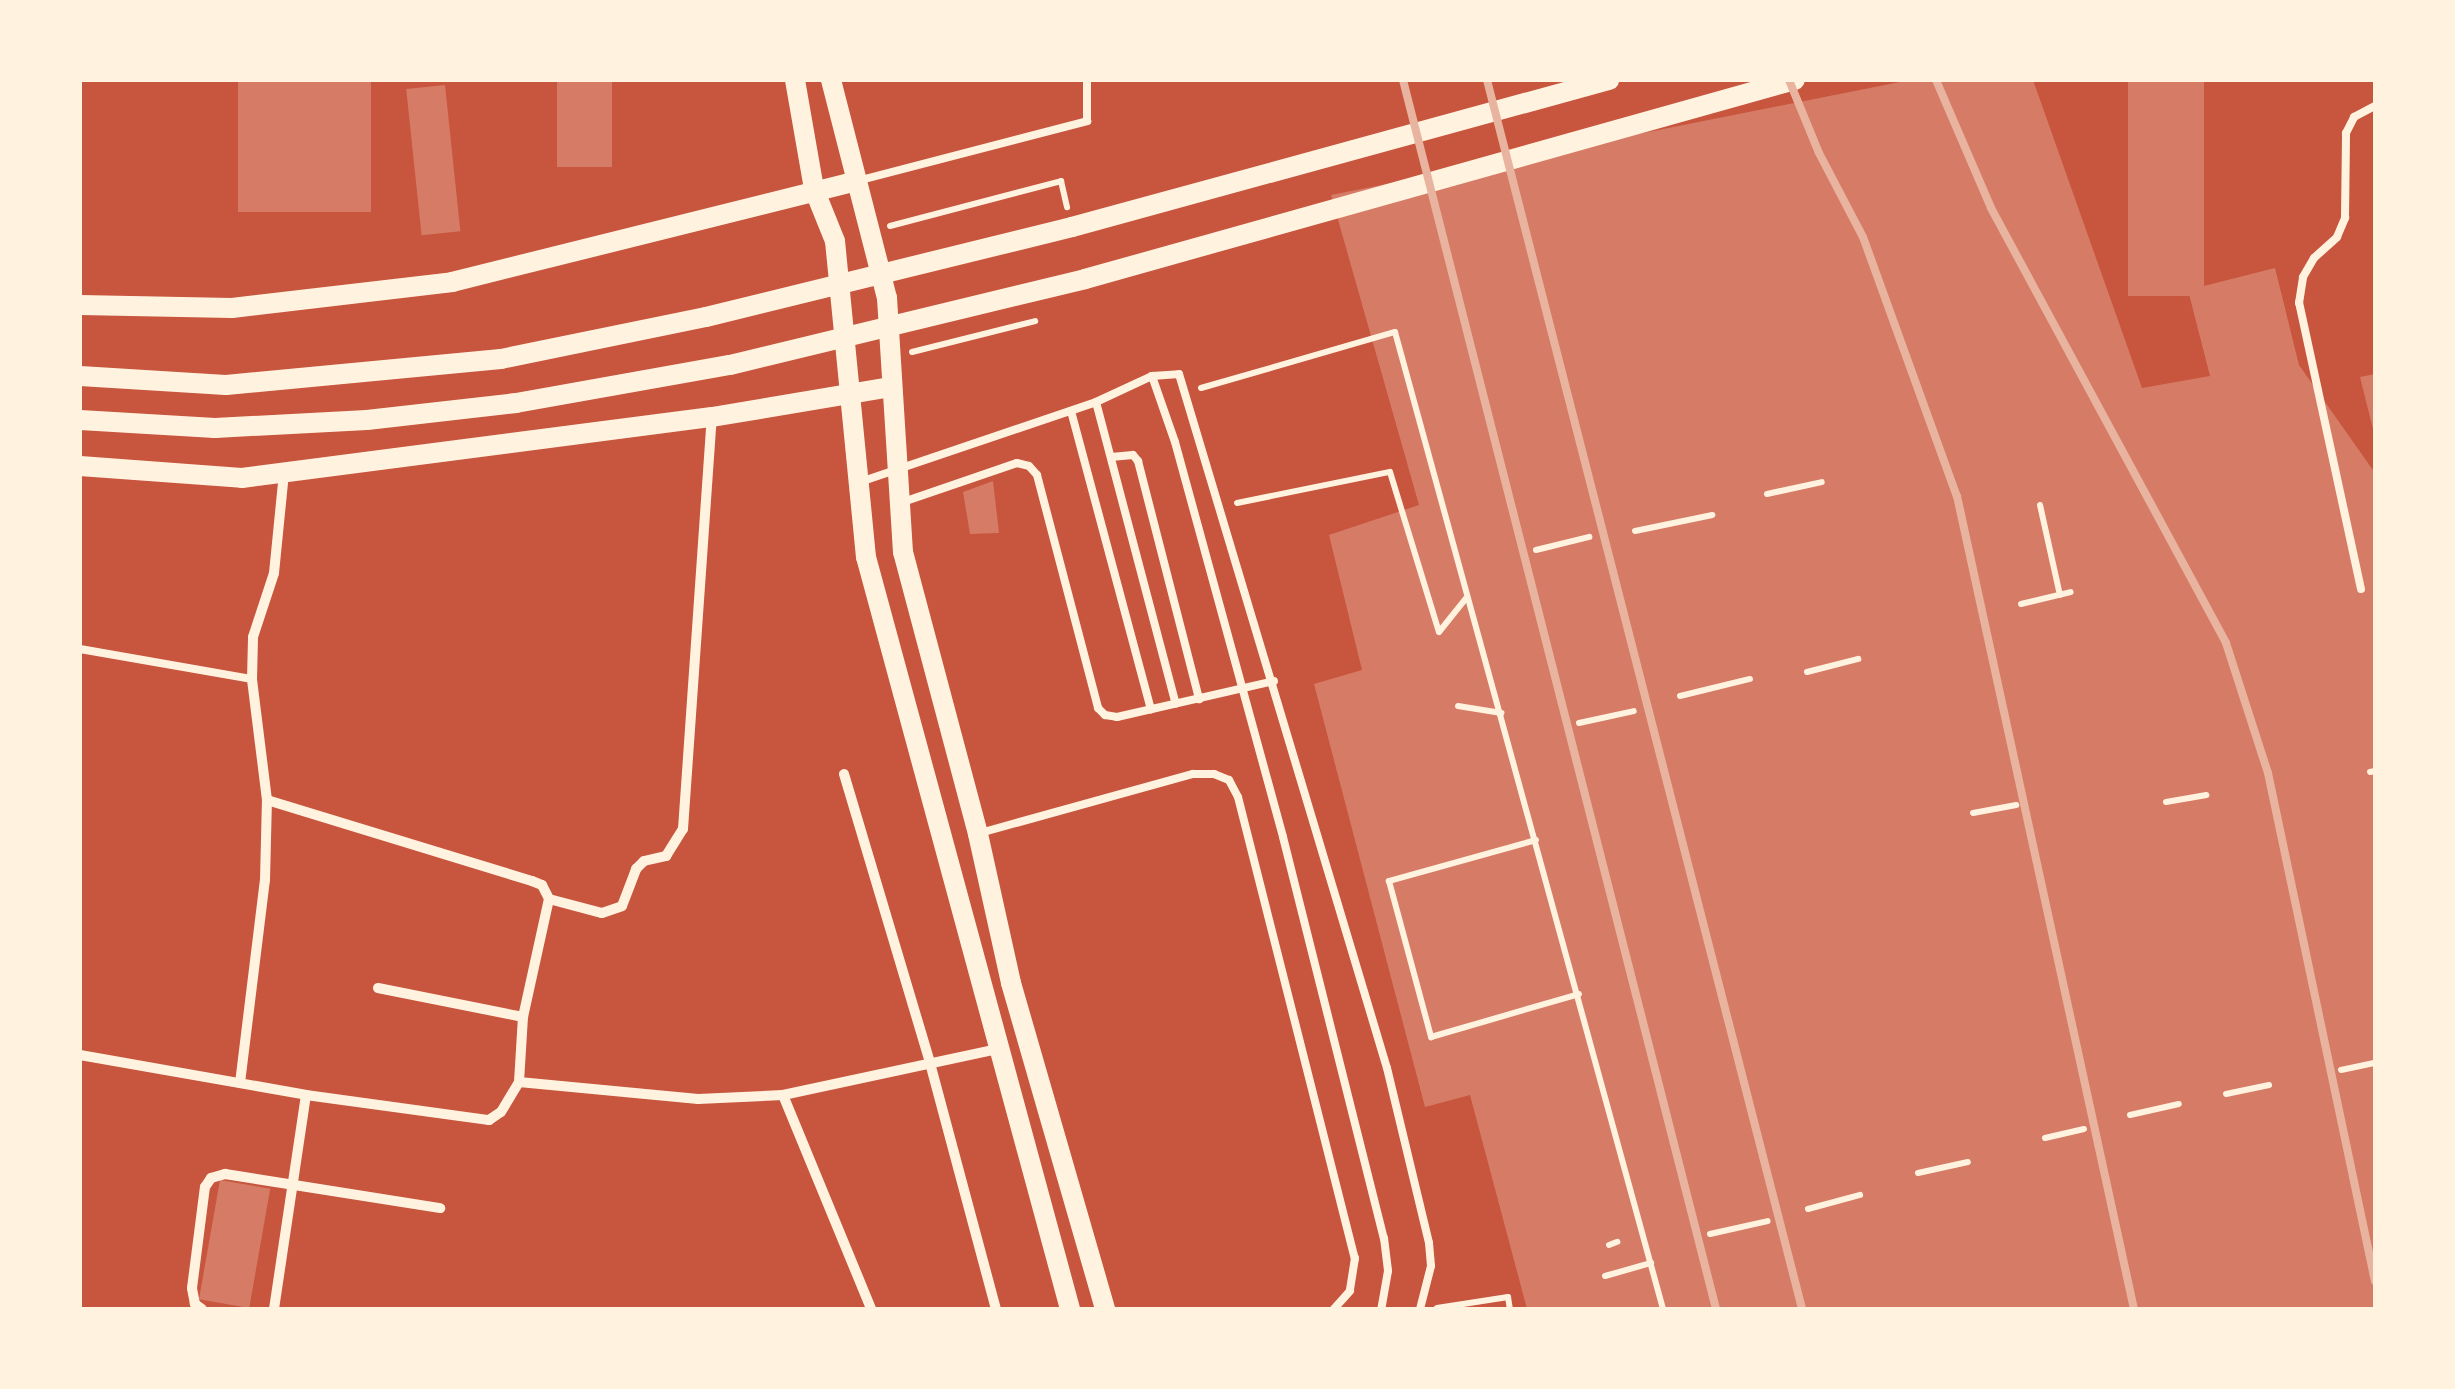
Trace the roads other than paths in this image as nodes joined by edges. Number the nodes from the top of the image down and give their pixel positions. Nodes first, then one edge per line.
1 (795, 80) edge
2 (830, 80) edge
3 (1087, 80) edge
4 (1609, 80) edge
5 (1795, 80) edge
6 (2375, 106) edge
7 (857, 181) junction
8 (814, 190) junction
9 (80, 306) edge
10 (80, 376) edge
11 (1152, 376) junction
12 (892, 387) junction
13 (852, 396) junction
14 (1096, 402) junction
15 (1071, 410) junction
16 (712, 418) junction
17 (80, 420) edge
18 (1111, 457) junction
19 (80, 466) edge
20 (895, 471) junction
21 (284, 474) junction
22 (858, 482) junction
23 (898, 504) junction
24 (2361, 589) dead end
25 (80, 649) edge
26 (252, 679) junction
27 (1274, 681) junction
28 (1243, 689) junction
29 (1199, 699) junction
30 (1176, 704) junction
31 (1151, 710) junction
32 (844, 774) dead end
33 (267, 800) junction
34 (978, 834) junction
35 (550, 899) junction
36 (378, 988) dead end
37 (523, 1017) junction
38 (996, 1049) junction
39 (80, 1055) edge
40 (930, 1063) junction
41 (518, 1082) junction
42 (240, 1083) junction
43 (306, 1095) junction
44 (783, 1095) junction
45 (295, 1188) junction
46 (440, 1208) dead end
47 (202, 1309) edge
48 (274, 1309) edge
49 (871, 1309) edge
50 (996, 1309) edge
51 (1070, 1309) edge
52 (1105, 1309) edge
53 (1334, 1309) edge
54 (1381, 1309) edge
55 (1420, 1309) edge

1 - 8 main road
2 - 7 main road
3 - 7 lane
4 - 10 main road
5 - 17 main road
6 - 24 lane
7 - 8 main road
7 - 12 main road
8 - 9 main road
8 - 13 main road
11 - 14 lane
11 - 27 lane
11 - 28 lane
12 - 13 main road
12 - 20 main road
13 - 16 main road
13 - 22 main road
14 - 15 lane
14 - 18 lane
15 - 20 lane
15 - 31 lane
16 - 21 main road
16 - 35 street
18 - 29 lane
18 - 30 lane
19 - 21 main road
20 - 22 lane
20 - 23 main road
21 - 26 street
22 - 38 main road
23 - 31 lane
23 - 34 main road
25 - 26 lane
26 - 33 street
27 - 28 lane
27 - 55 lane
28 - 29 lane
28 - 54 lane
29 - 30 lane
30 - 31 lane
32 - 40 street
33 - 35 street
33 - 42 street
34 - 52 main road
34 - 53 lane
35 - 37 street
36 - 37 street
37 - 41 street
38 - 40 street
38 - 51 main road
39 - 42 street
40 - 44 street
40 - 50 street
41 - 43 street
41 - 44 street
42 - 43 street
43 - 45 street
44 - 49 street
45 - 46 street
45 - 47 street
45 - 48 street

